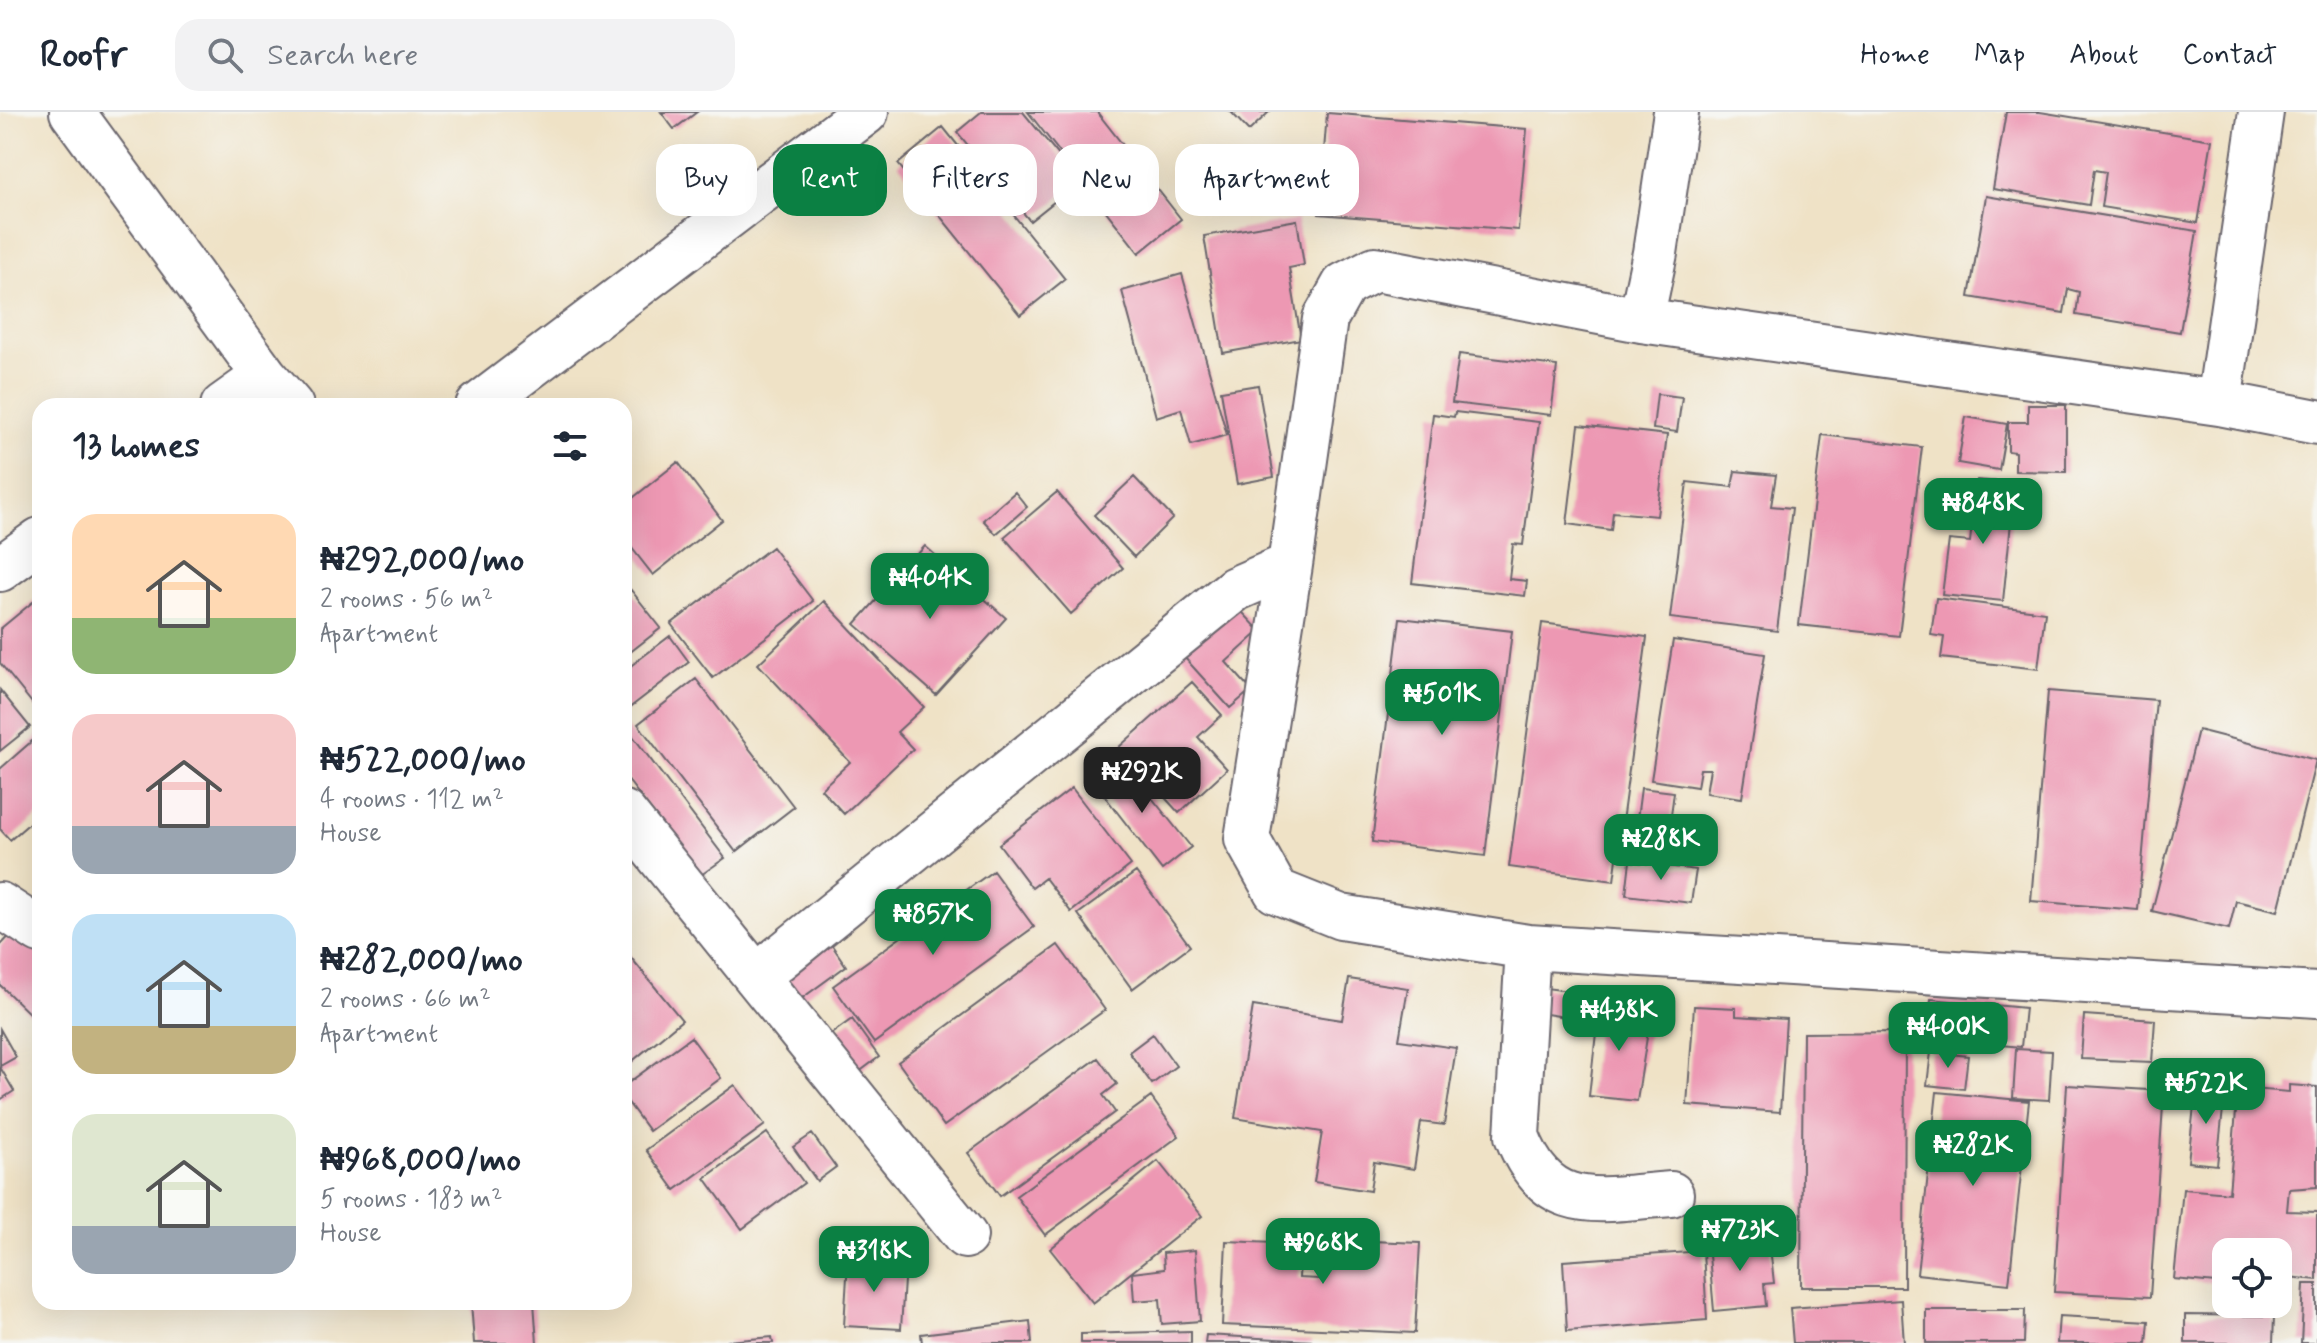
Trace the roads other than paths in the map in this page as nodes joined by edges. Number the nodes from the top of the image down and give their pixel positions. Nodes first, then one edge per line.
1 (72, 112) edge
2 (866, 112) edge
3 (1676, 112) edge
4 (2261, 112) edge
5 (1641, 320) junction
6 (278, 391) edge
7 (252, 398) edge
8 (489, 398) edge
9 (2219, 403) junction
10 (2317, 422) edge
11 (32, 546) edge
12 (1290, 565) junction
13 (0, 569) edge
14 (632, 823) edge
15 (0, 905) edge
16 (32, 926) edge
17 (1528, 947) junction
18 (756, 977) junction
19 (2317, 995) edge
20 (1671, 1194) dead end
21 (965, 1236) dead end

1 - 6 street
2 - 8 street
3 - 5 street
4 - 9 street
5 - 9 street
5 - 12 street
6 - 7 street
9 - 10 street
11 - 13 street
12 - 17 street
12 - 18 street
14 - 18 street
15 - 16 street
17 - 19 street
17 - 20 street
18 - 21 street

